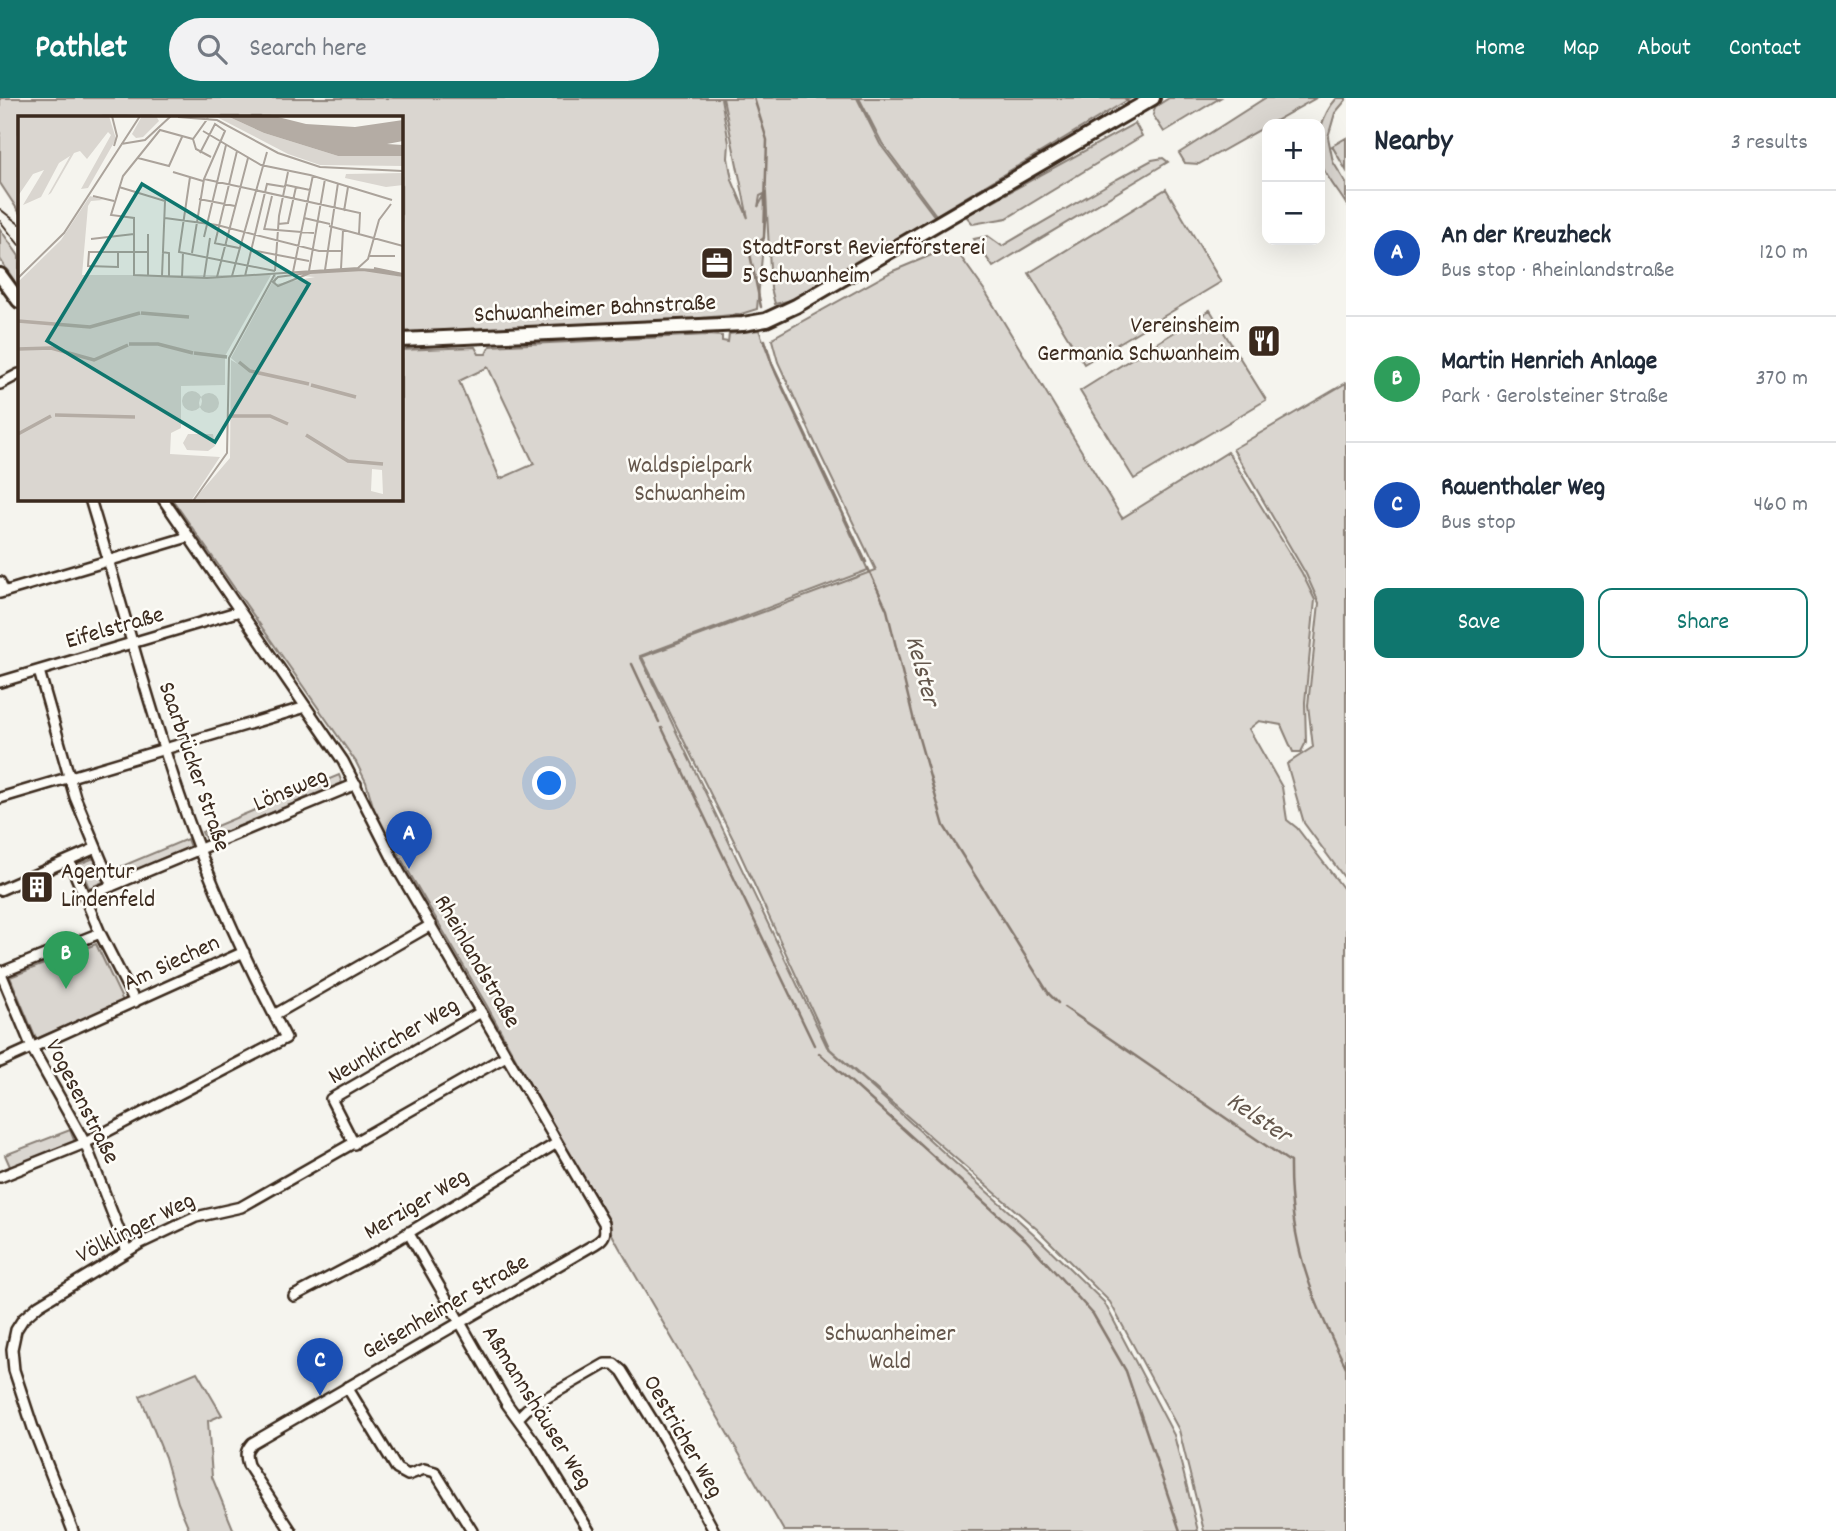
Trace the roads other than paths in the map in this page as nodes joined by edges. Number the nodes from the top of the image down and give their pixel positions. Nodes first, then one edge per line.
1 (1153, 98) edge
2 (0, 275) edge
3 (18, 301) edge
4 (402, 340) edge
5 (18, 375) edge
6 (0, 384) edge
7 (90, 500) edge
8 (164, 500) edge
9 (188, 537) junction
10 (108, 560) junction
11 (0, 582) edge
12 (2, 593) edge
13 (240, 611) junction
14 (133, 643) junction
15 (39, 671) junction
16 (0, 682) edge
17 (306, 707) junction
18 (165, 750) junction
19 (69, 778) junction
20 (356, 784) junction
21 (0, 798) edge
22 (96, 848) junction
23 (200, 850) junction
24 (69, 860) junction
25 (112, 886) junction
26 (0, 890) edge
27 (85, 897) junction
28 (431, 925) junction
29 (100, 933) junction
30 (244, 952) junction
31 (0, 972) edge
32 (135, 1002) junction
33 (481, 1012) junction
34 (274, 1015) junction
35 (33, 1049) junction
36 (506, 1056) junction
37 (0, 1062) edge
38 (85, 1143) junction
39 (558, 1143) junction
40 (354, 1144) junction
41 (0, 1177) edge
42 (408, 1232) junction
43 (603, 1239) joint
44 (127, 1251) junction
45 (293, 1296) dead end
46 (460, 1322) junction
47 (347, 1387) junction
48 (518, 1418) junction
49 (73, 1531) edge
50 (291, 1531) edge
51 (472, 1531) edge
52 (589, 1531) edge
53 (714, 1531) edge

1 - 4 street, Schwanheimer Bahnstraße
2 - 3 street
5 - 6 street
7 - 10 street, Saarbrücker Straße
8 - 9 street, Rheinlandstraße
9 - 10 street
9 - 13 street, Rheinlandstraße
10 - 12 street
10 - 14 street, Saarbrücker Straße
11 - 12 street
13 - 14 street, Eifelstraße
13 - 17 street, Rheinlandstraße
14 - 15 street, Eifelstraße
14 - 18 street, Saarbrücker Straße
15 - 16 street, Eifelstraße
15 - 19 street
17 - 18 street
17 - 20 street, Rheinlandstraße
18 - 19 street
18 - 23 street, Saarbrücker Straße
19 - 21 street
19 - 22 street
20 - 23 street, Lönsweg
20 - 28 street, Rheinlandstraße
22 - 24 street
22 - 25 street
23 - 25 street, Lönsweg
23 - 30 street, Saarbrücker Straße
24 - 26 street
24 - 27 street
25 - 27 street, Lönsweg
27 - 29 street
28 - 33 street, Rheinlandstraße
28 - 34 street
29 - 31 street
29 - 32 street
30 - 32 street, Am Siechen
30 - 34 street, Saarbrücker Straße
31 - 35 street, Vogesenstraße
32 - 35 street, Am Siechen
33 - 36 street, Rheinlandstraße
33 - 40 street, Neunkircher Weg
34 - 38 street, Saarbrücker Straße
35 - 37 street, Am Siechen
35 - 38 street, Vogesenstraße
36 - 39 street, Rheinlandstraße
36 - 40 street, Völklinger Weg
38 - 41 street
38 - 44 street, Vogesenstraße
39 - 42 street, Merziger Weg
39 - 43 street, Rheinlandstraße
40 - 44 street, Völklinger Weg
42 - 45 street, Merziger Weg
42 - 46 street, Aßmannshäuser Weg
43 - 46 street, Geisenheimer Straße
44 - 49 street, Völklinger Weg
46 - 47 street, Geisenheimer Straße
46 - 48 street, Aßmannshäuser Weg
47 - 50 street, Geisenheimer Straße
47 - 51 street
48 - 52 street, Aßmannshäuser Weg
48 - 53 street, Oestricher Weg

